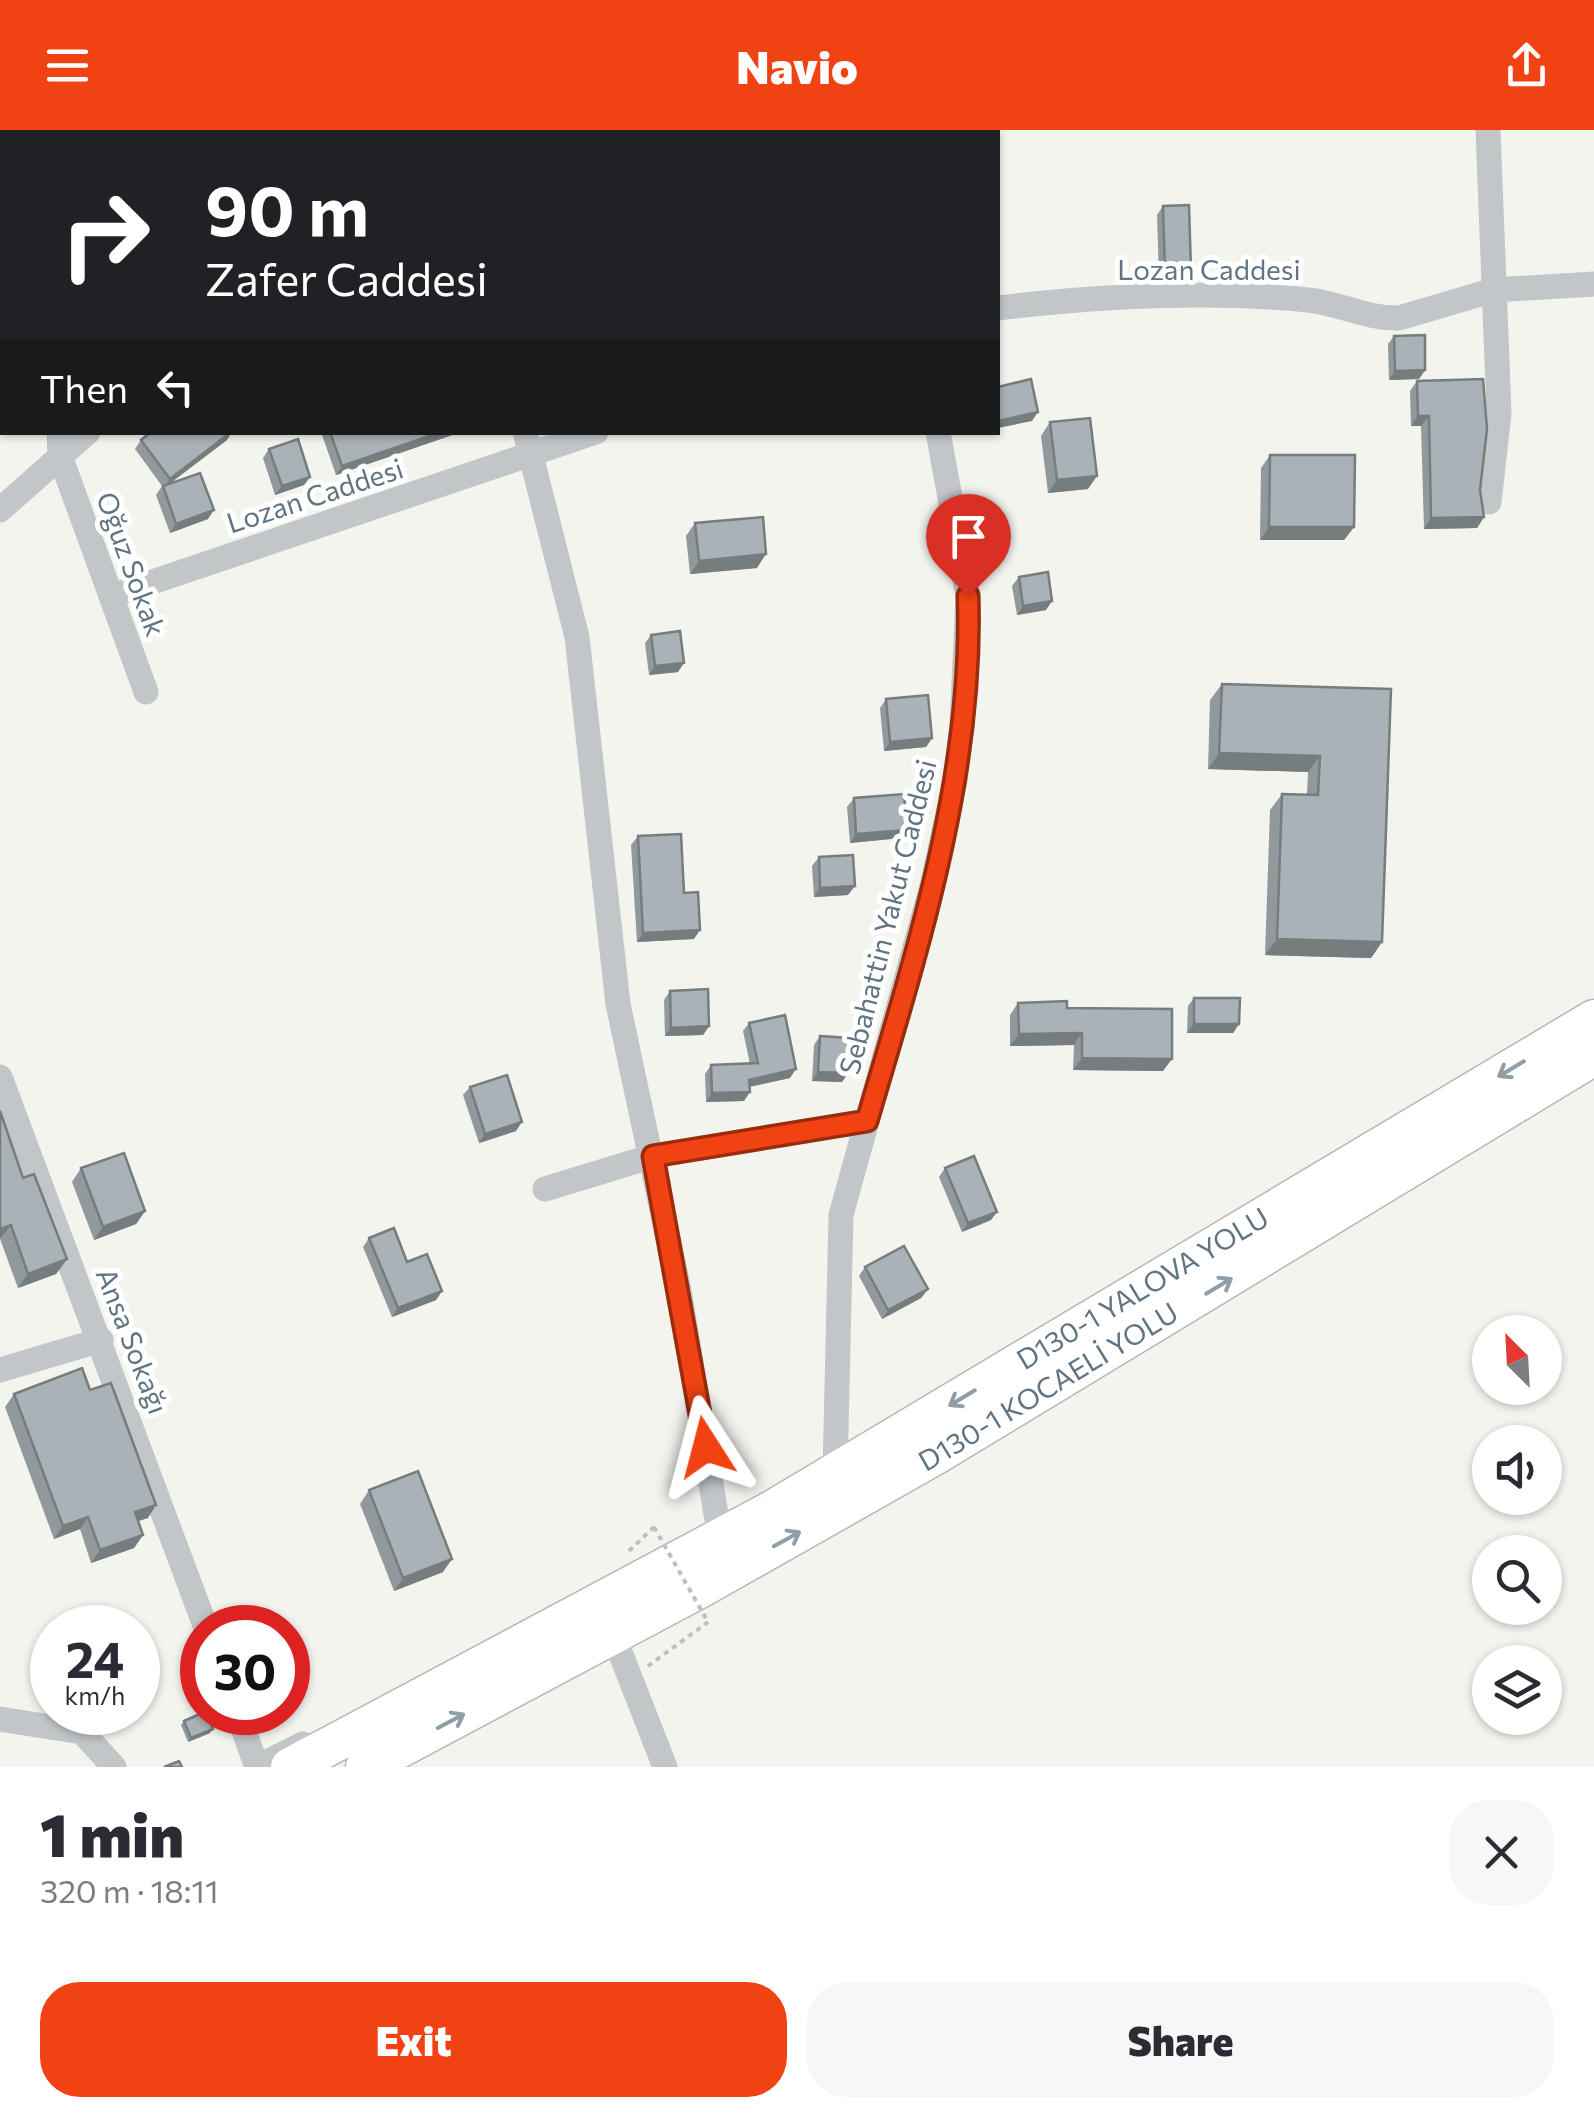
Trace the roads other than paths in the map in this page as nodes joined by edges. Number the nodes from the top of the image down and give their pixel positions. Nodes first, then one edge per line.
1 (1488, 130) edge
2 (1594, 284) edge
3 (1494, 290) junction
4 (1000, 308) edge
5 (580, 435) edge
6 (939, 435) edge
7 (59, 444) edge
8 (530, 444) edge
9 (1490, 502) dead end
10 (0, 510) edge
11 (111, 596) junction
12 (146, 692) dead end
13 (1594, 1018) edge
14 (1594, 1056) edge
15 (0, 1076) edge
16 (867, 1121) junction
17 (653, 1156) junction
18 (545, 1189) dead end
19 (100, 1340) junction
20 (0, 1370) edge
21 (836, 1466) junction
22 (718, 1526) junction
23 (688, 1587) junction
24 (198, 1605) edge
25 (614, 1634) junction
26 (0, 1719) edge
27 (245, 1735) edge
28 (114, 1767) edge
29 (257, 1767) edge
30 (290, 1767) edge
31 (365, 1767) edge
32 (665, 1767) edge

1 - 3 street
2 - 3 street, Lozan Caddesi
3 - 4 street, Lozan Caddesi
3 - 9 street
5 - 8 street, Lozan Caddesi
6 - 16 street, Sebahattin Yakut Caddesi
7 - 10 street
7 - 11 street, Oğuz Sokak
8 - 11 street, Lozan Caddesi
8 - 17 street
11 - 12 street, Oğuz Sokak
13 -> 21 highway, D130-1 YALOVA YOLU
23 -> 14 highway, D130-1 KOCAELİ YOLU
15 - 19 street, Ansa Sokağı
16 - 17 street
16 - 21 street, Sebahattin Yakut Caddesi
17 - 18 street
17 - 22 street
19 - 20 street
19 - 24 street, Ansa Sokağı
21 - 22 street
21 - 23 highway, D130-1 YALOVA YOLU
22 - 29 street
23 - 25 highway
23 - 30 highway, D130-1 YALOVA YOLU
31 -> 25 highway
25 - 32 street
26 - 28 street
27 - 29 street

